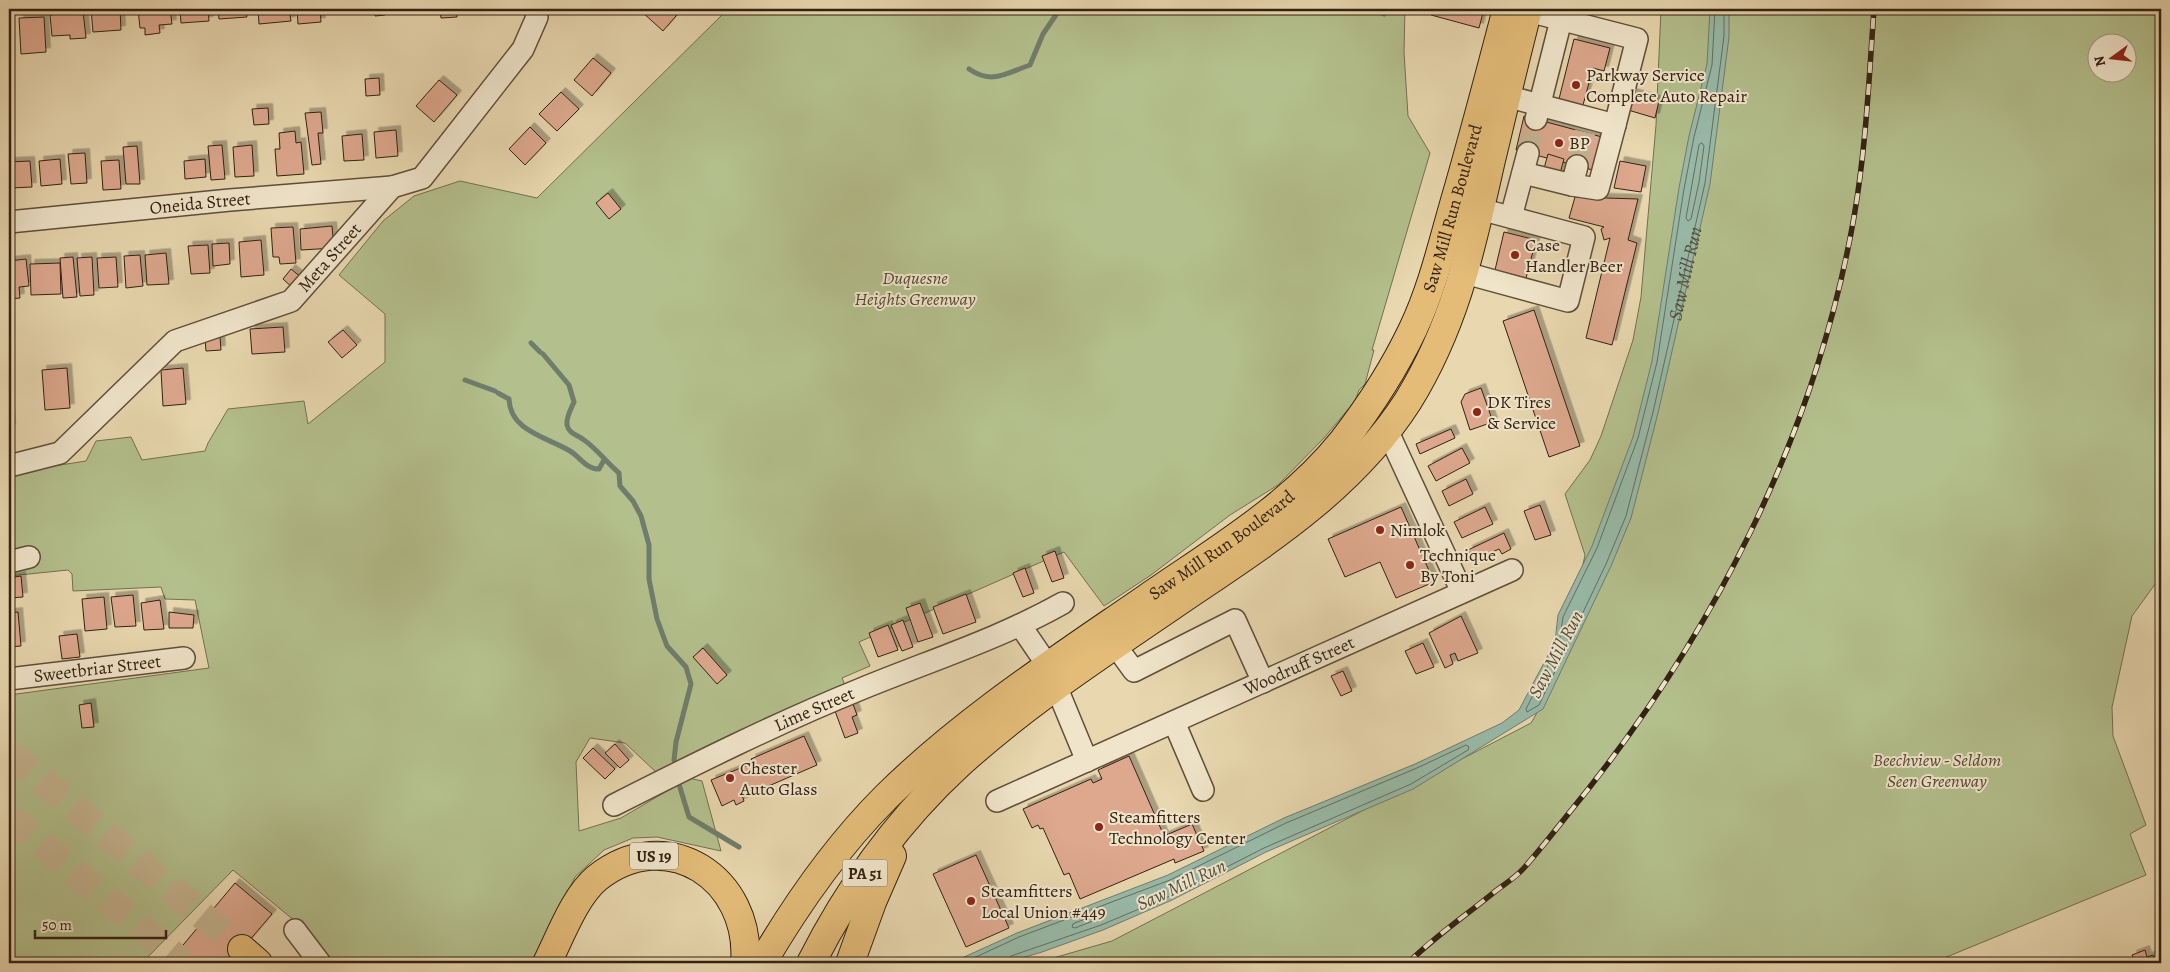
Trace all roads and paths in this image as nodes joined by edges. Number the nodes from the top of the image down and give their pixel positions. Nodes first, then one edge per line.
1 (535, 9) edge
2 (1521, 10) edge
3 (1561, 20) junction
4 (1506, 96) junction
5 (1538, 112) junction
6 (1615, 125) junction
7 (392, 187) junction
8 (1480, 209) junction
9 (1511, 217) junction
10 (9, 222) edge
11 (1465, 273) junction
12 (1382, 385) junction
13 (1387, 430) junction
14 (9, 466) edge
15 (1512, 570) dead end
16 (1462, 592) junction
17 (1063, 603) dead end
18 (1020, 626) junction
19 (1115, 645) junction
20 (184, 658) dead end
21 (1052, 676) junction
22 (9, 679) edge
23 (1263, 682) junction
24 (1174, 722) junction
25 (1087, 761) junction
26 (1203, 790) dead end
27 (932, 791) junction
28 (997, 801) dead end
29 (614, 805) dead end
30 (295, 930) dead end
31 (320, 963) edge
32 (547, 963) edge
33 (745, 963) edge
34 (762, 963) edge
35 (810, 963) edge
36 (850, 963) edge

1 - 7 street
2 - 3 street
2 - 4 highway, Saw Mill Run Boulevard
2 - 12 highway, Saw Mill Run Boulevard
3 - 5 street
3 - 6 street
4 - 5 street
4 - 8 highway, Saw Mill Run Boulevard
5 - 6 street
6 - 9 street
7 - 10 street, Oneida Street
7 - 14 street, Meta Street
8 - 9 street
8 - 11 highway, Saw Mill Run Boulevard
9 - 11 street
11 - 13 highway, Saw Mill Run Boulevard
12 - 13 highway
12 - 21 highway, Saw Mill Run Boulevard
13 - 16 street
13 - 19 highway, Saw Mill Run Boulevard
15 - 16 street, Woodruff Street
16 - 23 street, Woodruff Street
17 - 18 street, Lime Street
18 - 21 street
18 - 29 street, Lime Street
19 - 21 highway, Saw Mill Run Boulevard
19 - 23 street
20 - 22 street, Sweetbriar Street
21 - 25 street
21 - 27 highway, Saw Mill Run Boulevard
21 - 34 highway, Saw Mill Run Boulevard
23 - 24 street, Woodruff Street
24 - 25 street, Woodruff Street
24 - 26 street
25 - 28 street, Woodruff Street
27 - 35 highway, Saw Mill Run Boulevard / PA 51
27 - 36 highway
30 - 31 street
32 - 33 highway, US 19

